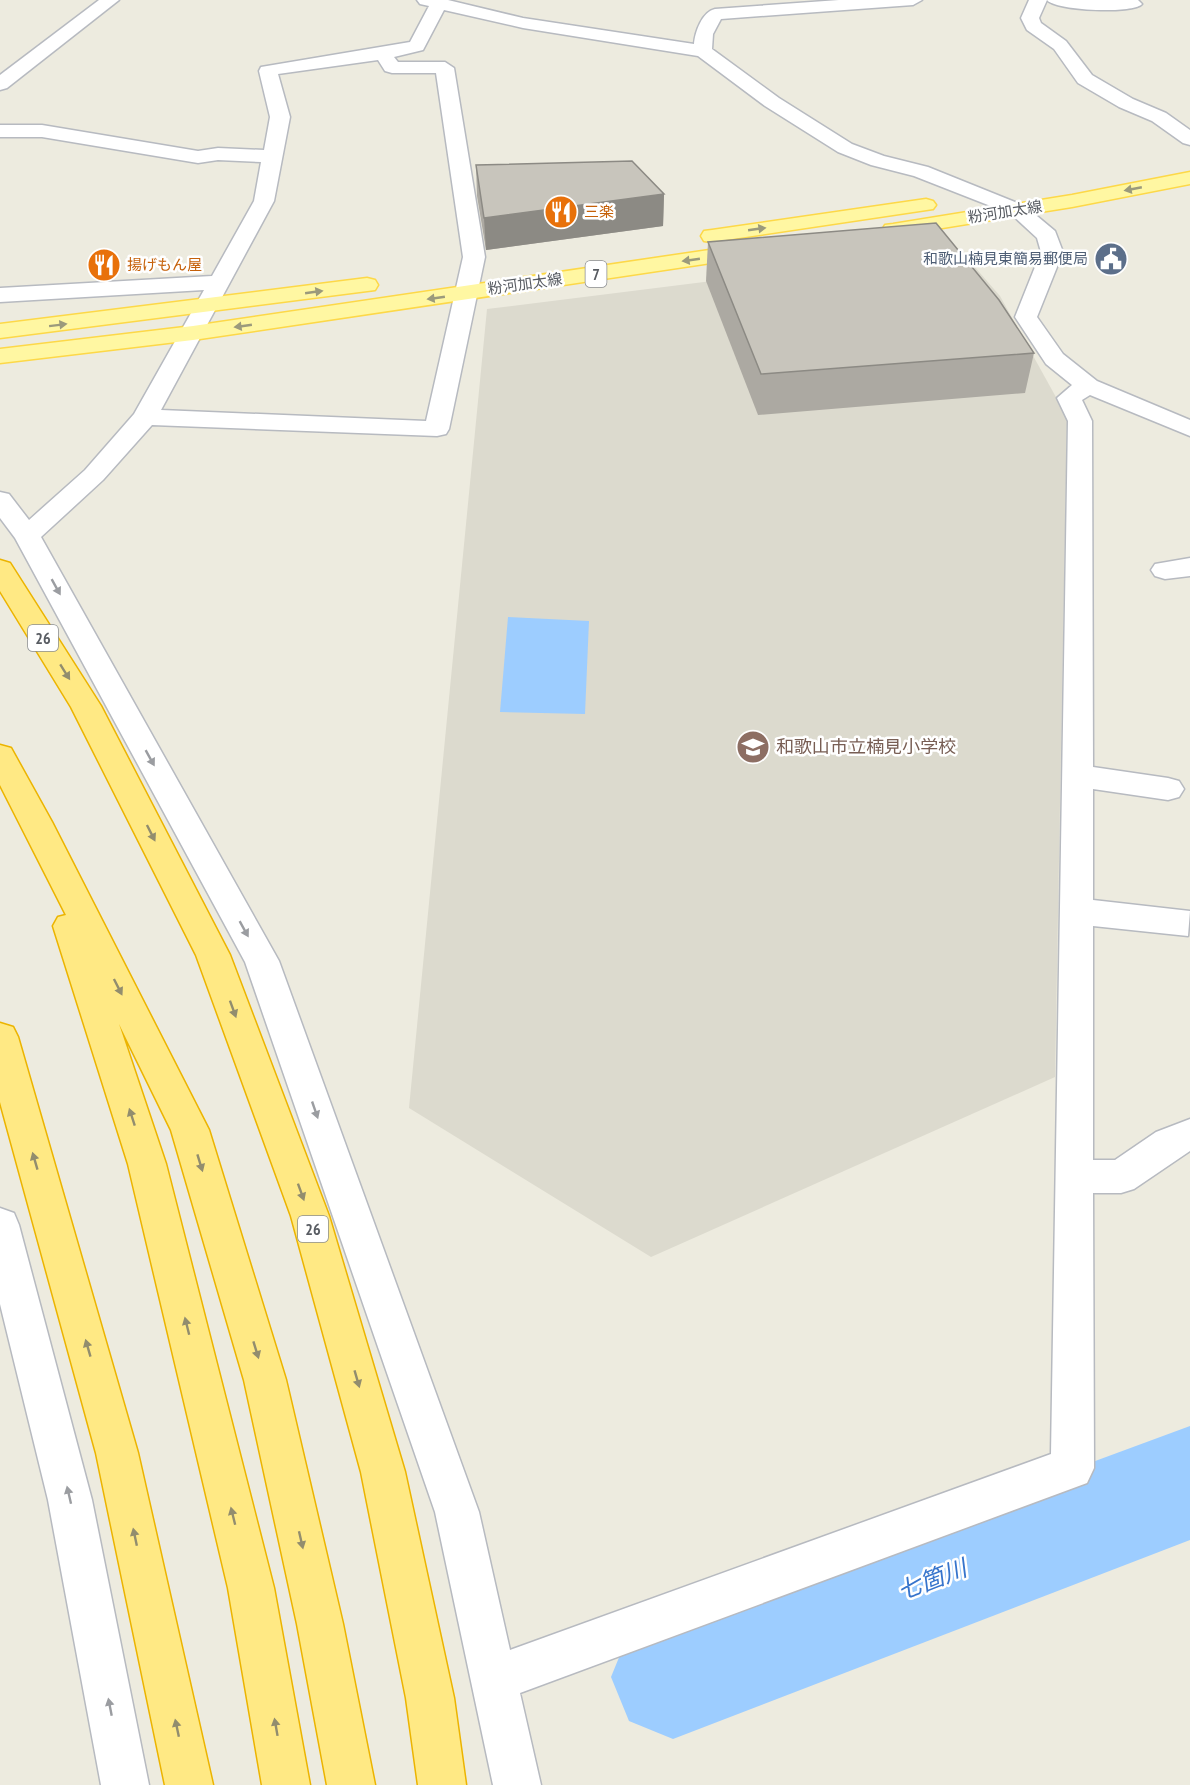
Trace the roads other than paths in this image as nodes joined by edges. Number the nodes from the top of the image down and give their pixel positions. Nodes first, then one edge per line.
1 (111, 0) edge
2 (913, 0) edge
3 (1038, 0) edge
4 (1056, 0) edge
5 (433, 2) edge
6 (1133, 4) dead end
7 (703, 51) junction
8 (384, 55) junction
9 (0, 84) edge
10 (0, 131) edge
11 (1190, 139) edge
12 (274, 156) junction
13 (1087, 177) dead end
14 (1190, 178) edge
15 (978, 196) junction
16 (1018, 210) junction
17 (631, 247) dead end
18 (468, 276) junction
19 (219, 282) junction
20 (388, 282) dead end
21 (0, 295) edge
22 (204, 307) junction
23 (0, 332) edge
24 (193, 333) junction
25 (0, 356) edge
26 (1088, 386) junction
27 (145, 417) junction
28 (1190, 429) edge
29 (0, 500) edge
30 (27, 536) junction
31 (0, 569) edge
32 (0, 756) edge
33 (1077, 776) junction
34 (1168, 789) dead end
35 (36, 822) junction
36 (1076, 911) junction
37 (1188, 923) dead end
38 (0, 1037) edge
39 (1190, 1135) edge
40 (1074, 1176) junction
41 (0, 1225) edge
42 (6, 1272) edge
43 (494, 1679) junction
44 (125, 1785) edge
45 (189, 1785) edge
46 (286, 1785) edge
47 (351, 1785) edge
48 (442, 1785) edge
49 (517, 1785) edge

1 - 9 street
2 - 7 street
3 - 11 street
4 - 6 street
5 - 7 street
5 - 8 street
7 - 15 street
8 - 12 street
8 - 18 street
10 - 12 street
12 - 19 street
13 - 15 main road, 粉河加太線
14 -> 16 main road, 粉河加太線 / 7
15 - 16 street
17 -> 15 main road, 粉河加太線
16 -> 18 main road, 粉河加太線 / 7
16 - 26 street
18 -> 24 main road, 粉河加太線 / 7
18 - 27 street
19 - 21 street
19 - 22 street
22 -> 20 main road
23 -> 22 main road
22 - 24 street
24 - 25 main road, 粉河加太線 / 7
24 - 27 street
26 - 28 street
26 - 33 street
27 - 30 street
29 - 30 street
30 -> 43 street
31 -> 48 highway, 26
32 - 35 highway
33 - 34 street
33 - 36 street
46 -> 35 highway
35 -> 47 highway
36 - 37 street
36 - 40 street
45 -> 38 highway
39 - 40 street
40 - 43 street
41 - 42 street
44 -> 42 street
43 - 49 street

